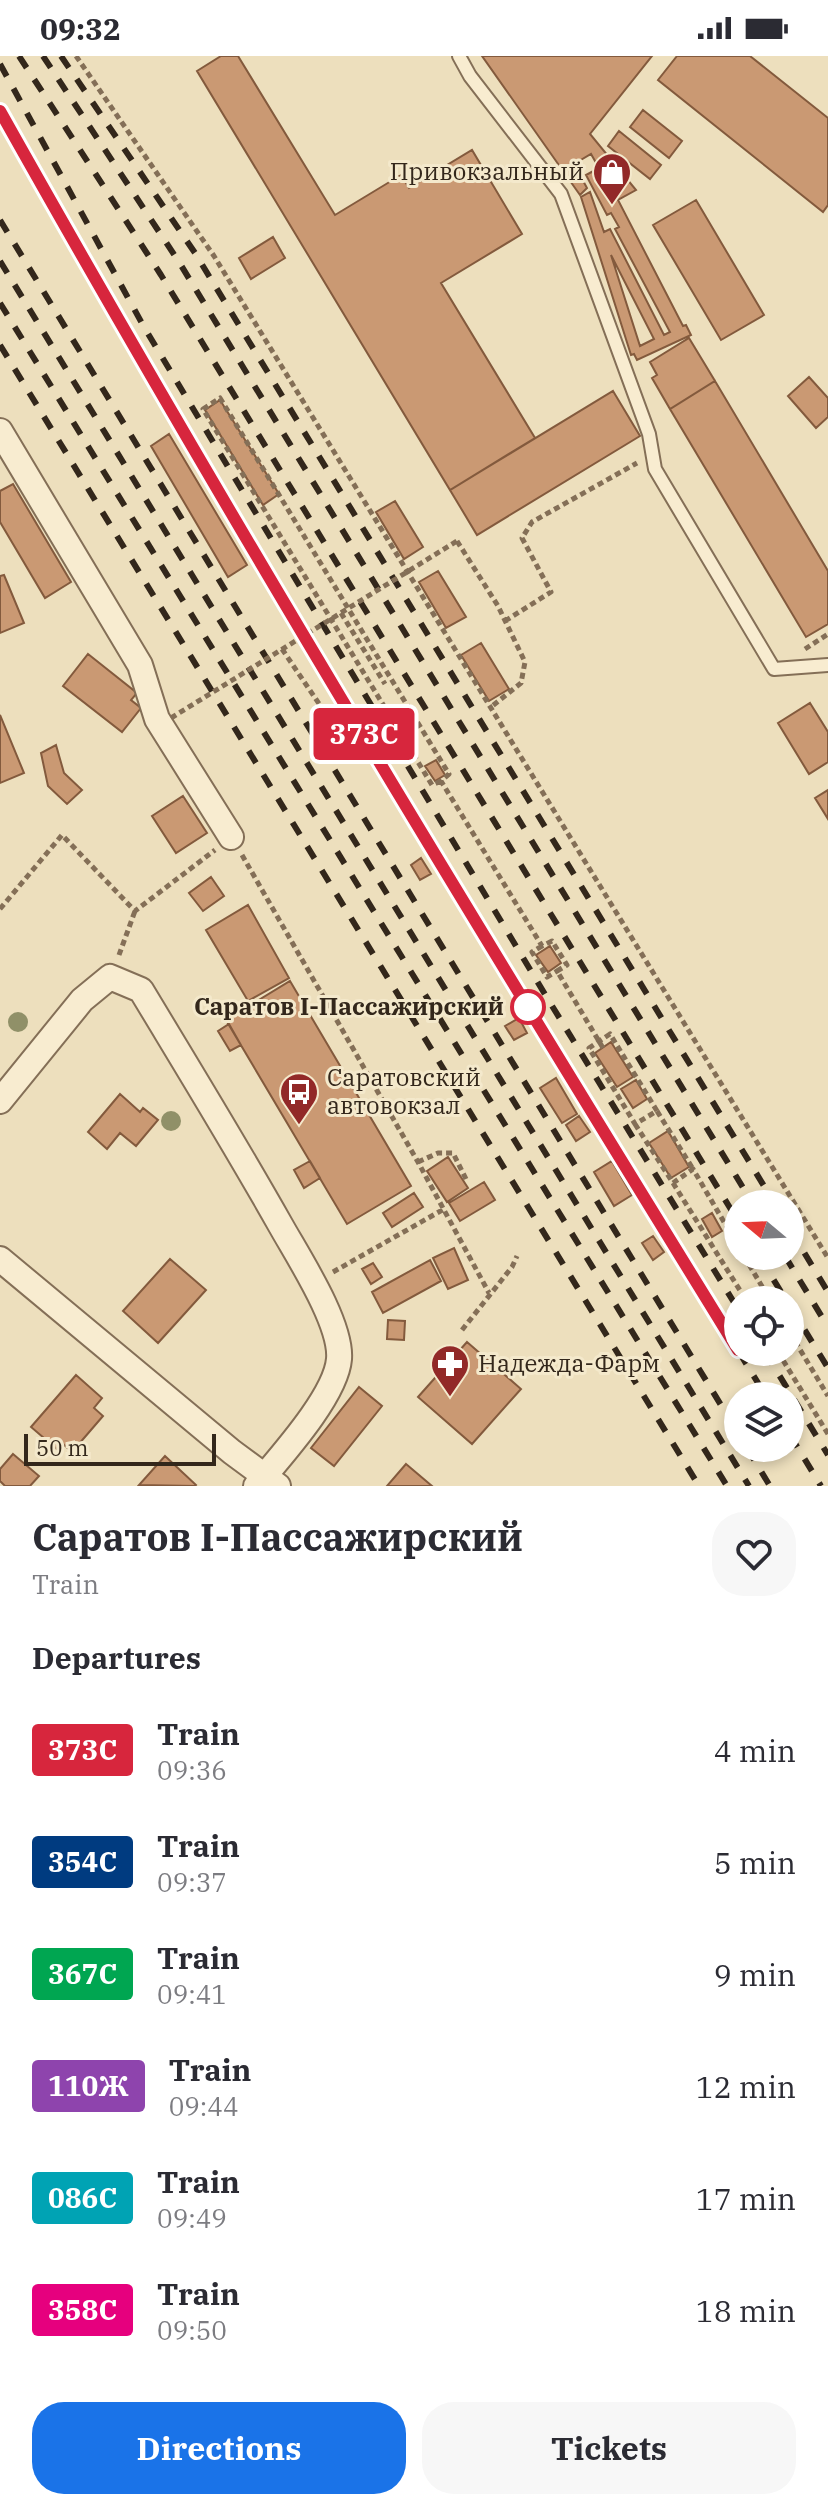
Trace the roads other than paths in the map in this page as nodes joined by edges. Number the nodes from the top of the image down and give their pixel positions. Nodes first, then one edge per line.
1 (459, 56) edge
2 (0, 431) edge
3 (828, 665) edge
4 (231, 837) road end
5 (0, 1101) edge
6 (0, 1259) edge
7 (266, 1483) edge

1 - 3 lane
2 - 4 street
5 - 7 street
6 - 7 street

